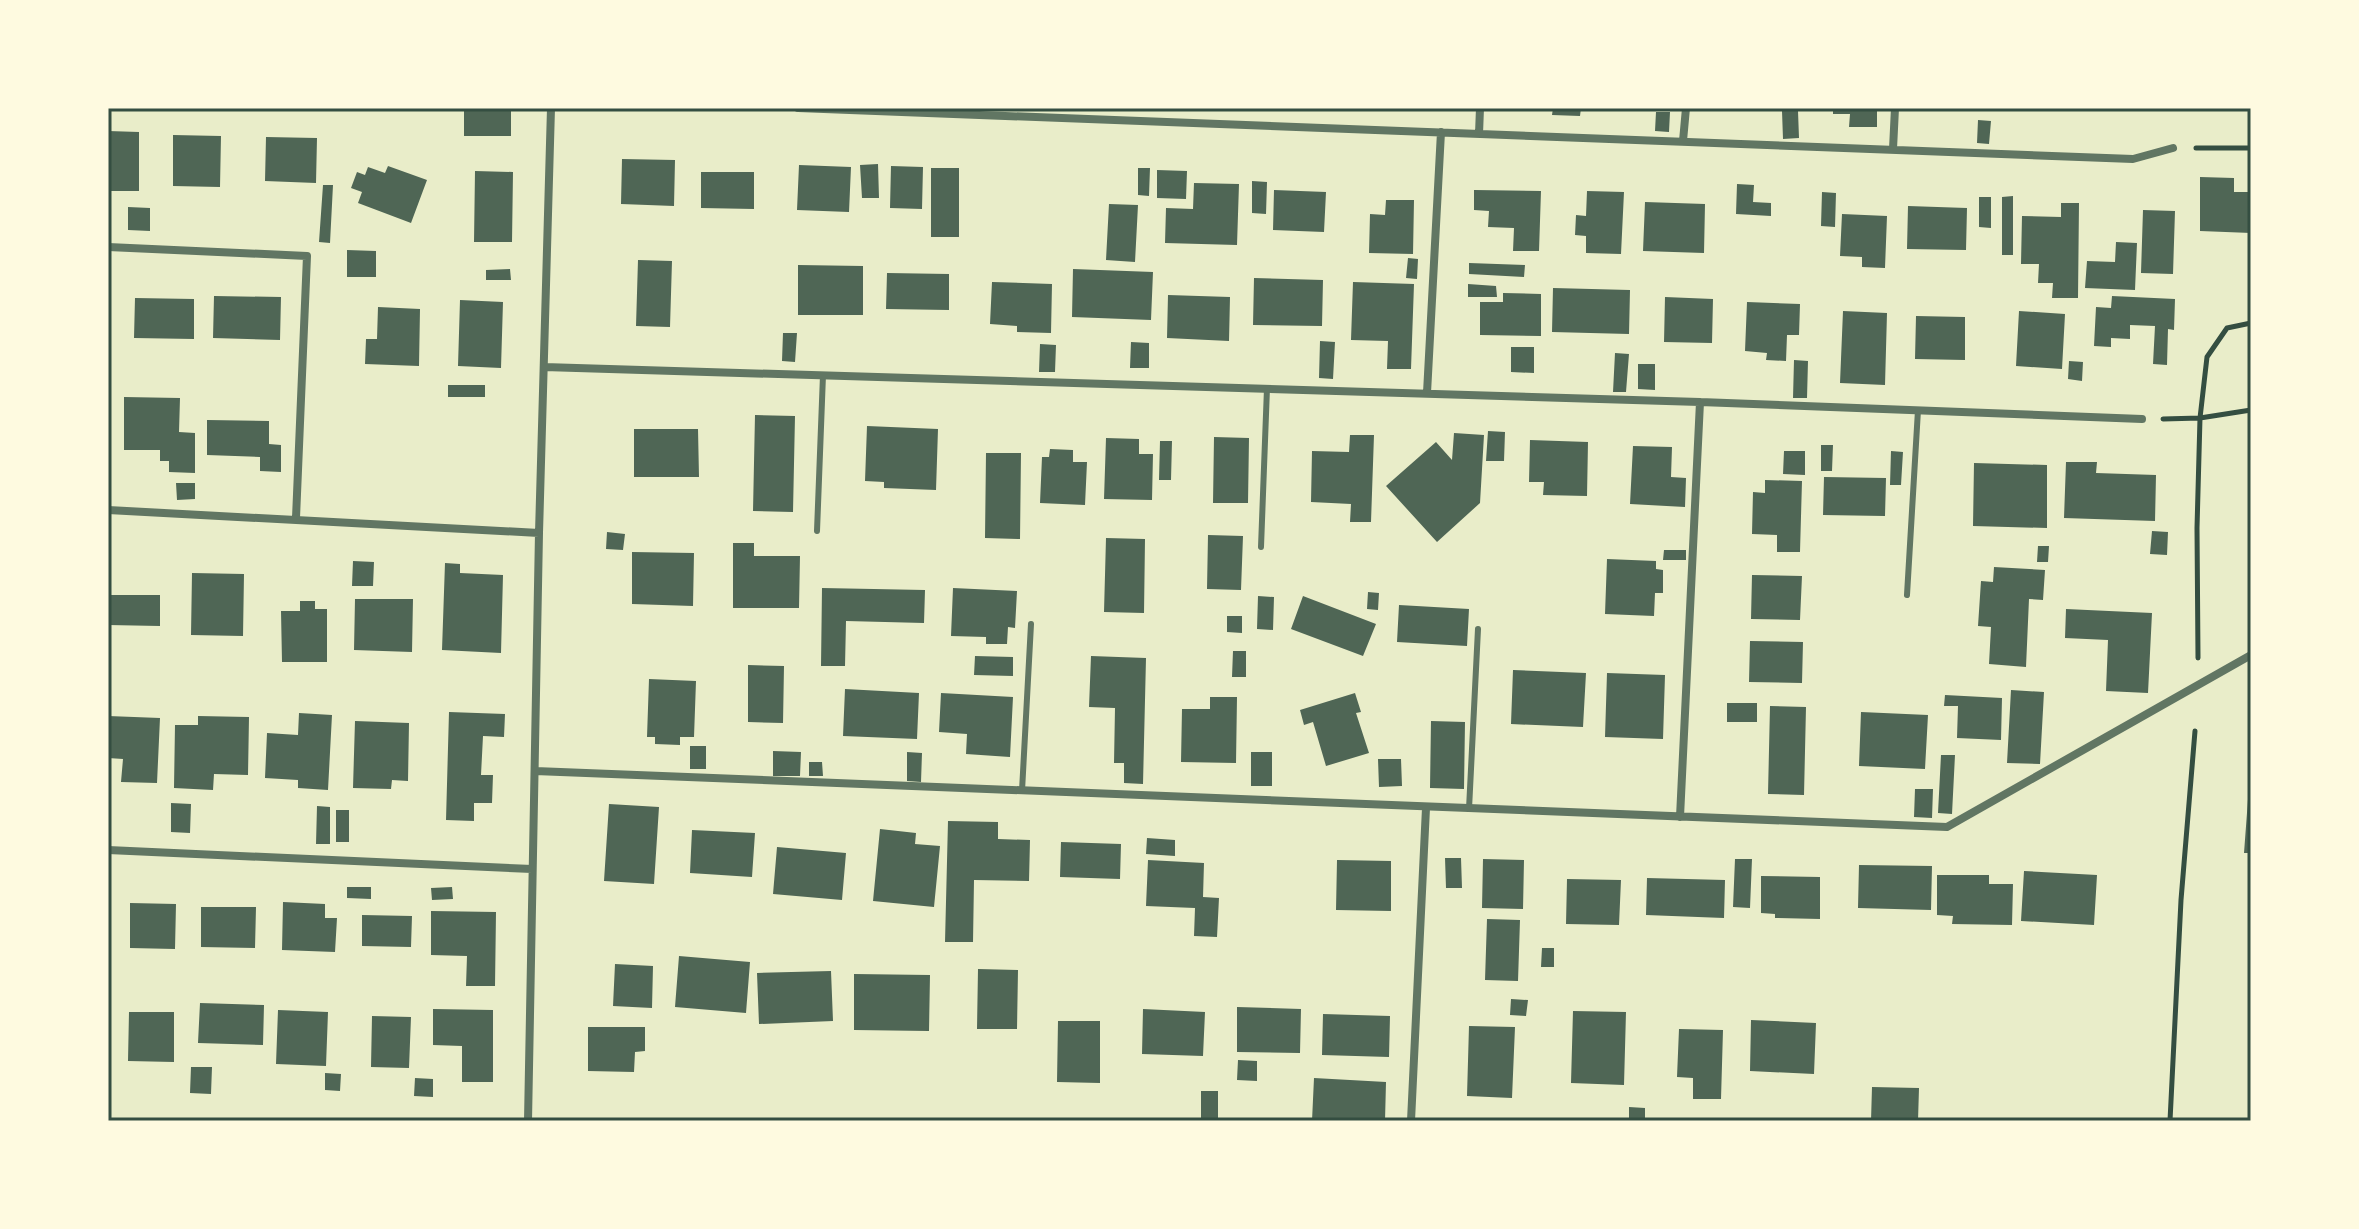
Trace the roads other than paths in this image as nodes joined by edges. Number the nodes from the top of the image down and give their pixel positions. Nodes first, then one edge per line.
1 (551, 108) edge
2 (798, 108) edge
3 (1480, 108) edge
4 (1686, 108) edge
5 (1895, 108) edge
6 (1020, 112) edge
7 (1441, 132) junction
8 (1479, 134) junction
9 (1683, 141) junction
10 (2173, 148) road end
11 (1893, 149) junction
12 (108, 247) edge
13 (544, 367) junction
14 (823, 375) junction
15 (1267, 388) junction
16 (1427, 393) junction
17 (1700, 402) junction
18 (1918, 410) junction
19 (2142, 419) road end
20 (108, 510) edge
21 (296, 518) junction
22 (817, 531) dead end
23 (539, 533) junction
24 (1261, 547) dead end
25 (1907, 595) dead end
26 (1031, 624) dead end
27 (1478, 629) dead end
28 (2251, 655) edge
29 (535, 771) junction
30 (1022, 791) junction
31 (1426, 808) junction
32 (1469, 809) junction
33 (1680, 817) junction
34 (108, 850) edge
35 (532, 869) junction
36 (528, 1121) edge
37 (1411, 1121) edge

1 - 13 street
2 - 6 street
3 - 8 street
4 - 9 street
5 - 11 street
6 - 7 street
7 - 8 street
7 - 16 street
8 - 9 street
9 - 11 street
10 - 11 street
12 - 21 street
13 - 14 street
13 - 23 street
14 - 15 street
14 - 22 lane
15 - 16 street
15 - 24 lane
16 - 17 street
17 - 18 street
17 - 33 street
18 - 19 street
18 - 25 lane
20 - 21 street
21 - 23 street
23 - 29 street
26 - 30 lane
27 - 32 lane
28 - 33 street
29 - 30 street
29 - 35 street
30 - 31 street
31 - 32 street
31 - 37 street
32 - 33 street
34 - 35 street
35 - 36 street

